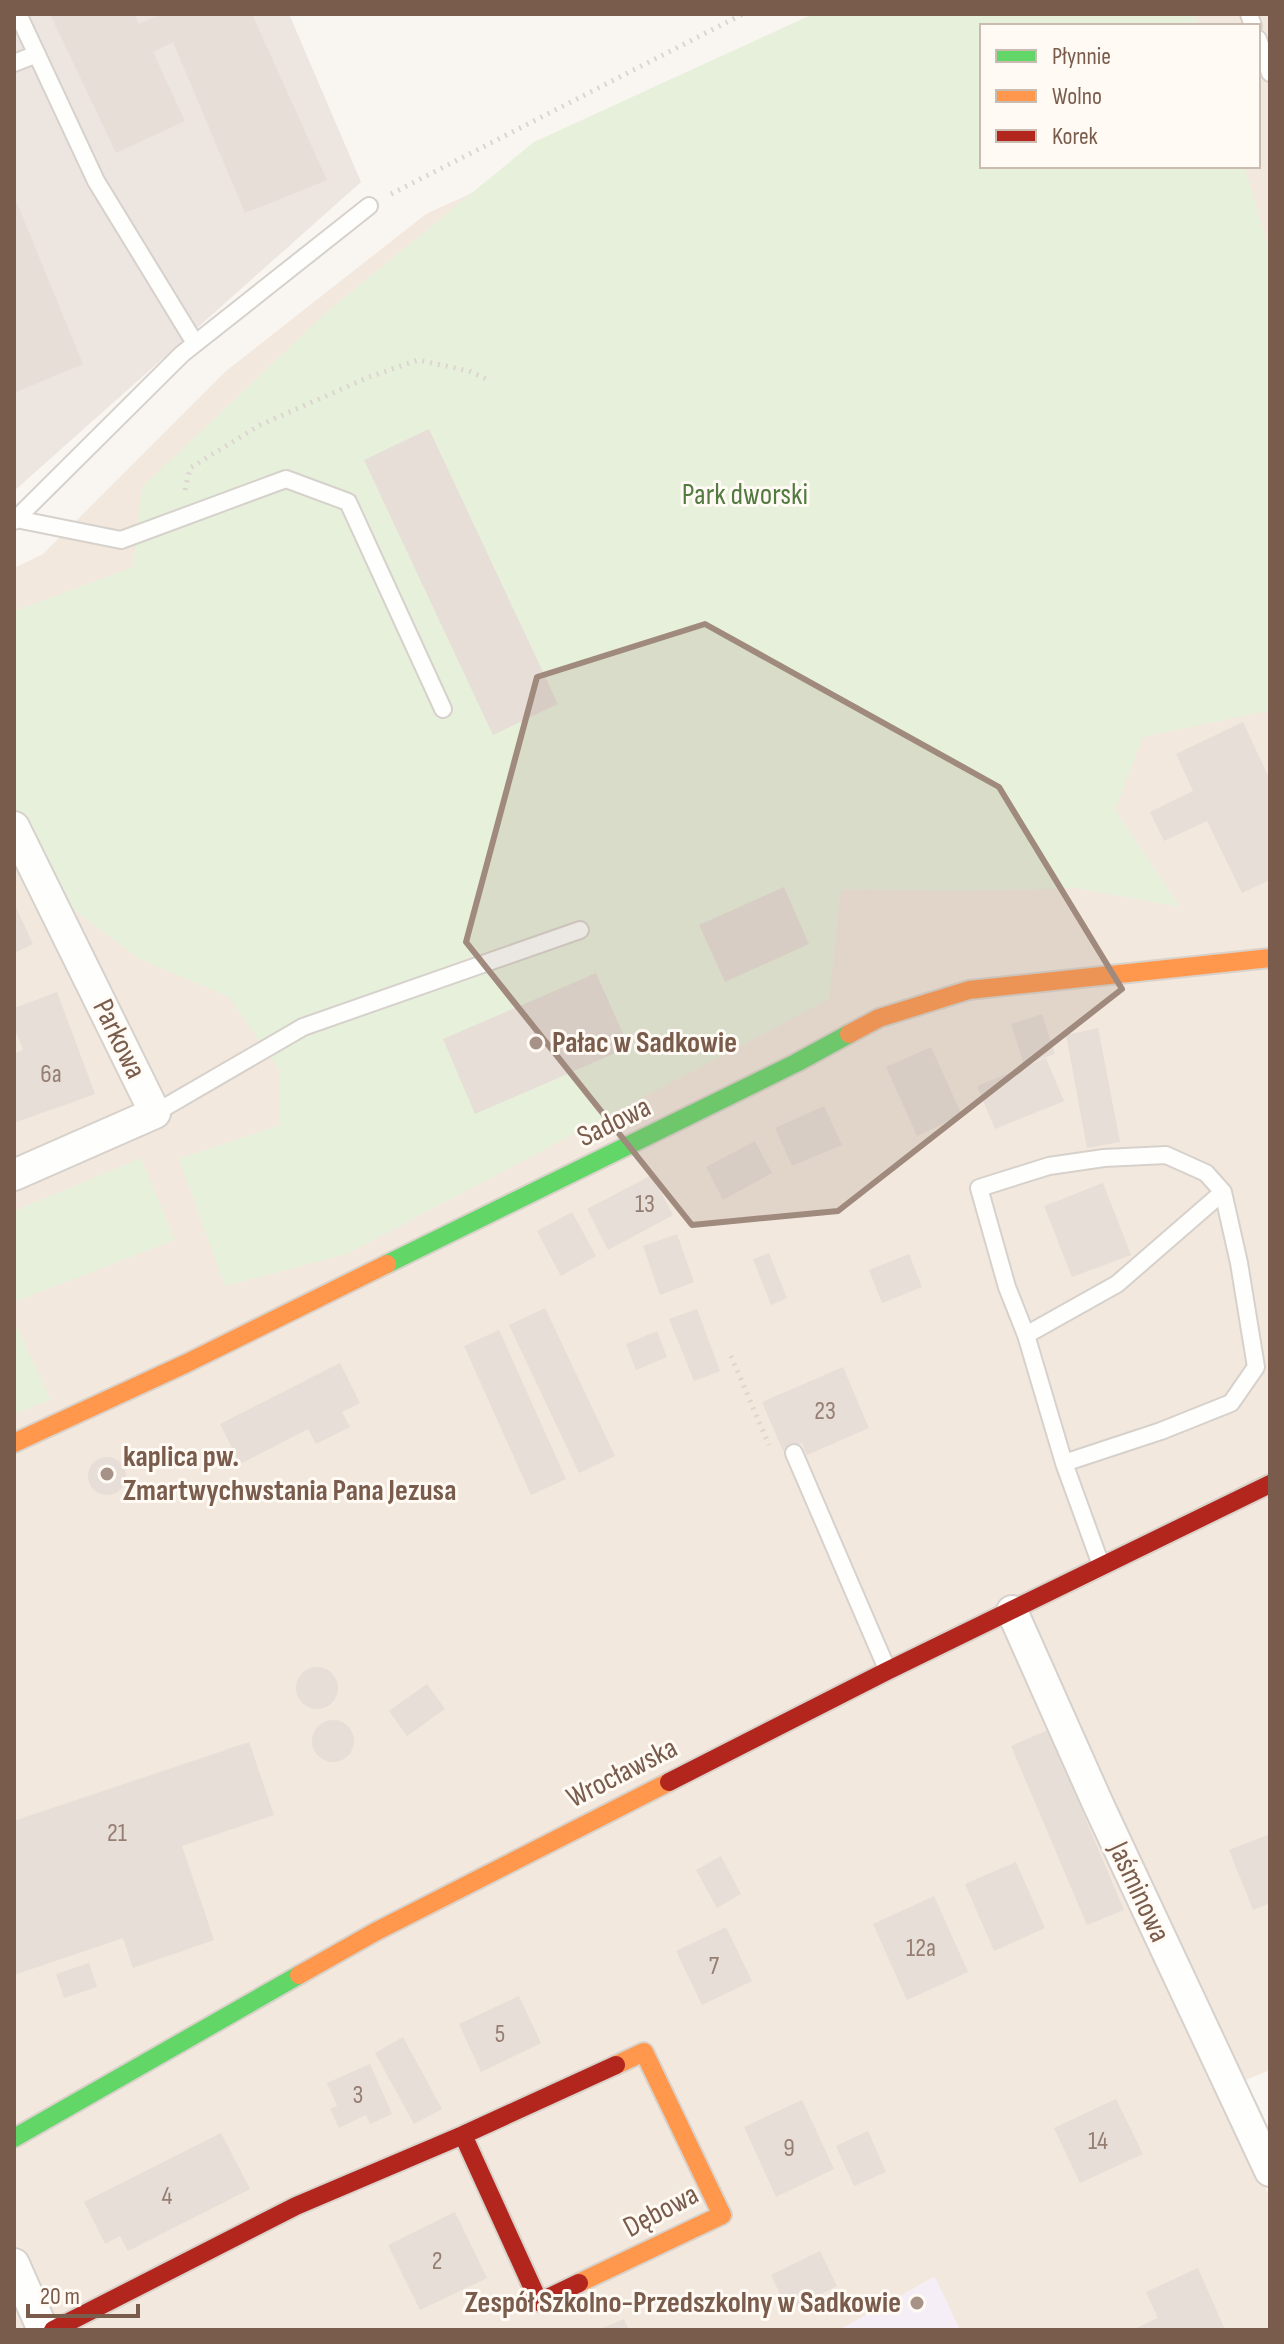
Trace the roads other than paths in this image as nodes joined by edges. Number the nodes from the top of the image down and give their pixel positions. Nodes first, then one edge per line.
1 (18, 14) edge
2 (1260, 45) edge
3 (37, 54) junction
4 (14, 63) edge
5 (1270, 73) edge
6 (369, 206) road end
7 (195, 343) junction
8 (15, 520) edge
9 (443, 709) dead end
10 (14, 827) edge
11 (580, 930) dead end
12 (1270, 958) edge
13 (155, 1113) junction
14 (14, 1175) edge
15 (1223, 1192) junction
16 (1026, 1335) junction
17 (14, 1443) edge
18 (794, 1453) dead end
19 (1064, 1463) junction
20 (1270, 1484) edge
21 (1102, 1566) junction
22 (1012, 1611) junction
23 (887, 1671) junction
24 (463, 2135) junction
25 (14, 2138) edge
26 (1270, 2171) edge
27 (14, 2264) edge
28 (43, 2330) edge
29 (53, 2330) edge

1 - 3 lane
2 - 5 lane
3 - 4 lane
3 - 7 lane
6 - 7 lane
7 - 8 lane
8 - 9 lane
10 - 13 street, Parkowa
11 - 13 lane
12 - 17 street, Sadowa
13 - 14 street, Parkowa
15 - 16 lane
15 - 16 lane
15 - 19 lane
16 - 19 lane
18 - 23 lane
19 - 21 lane
20 - 21 street, Wrocławska
21 - 22 street, Wrocławska
22 - 23 street, Wrocławska
22 - 26 street, Jaśminowa
23 - 25 street, Wrocławska
24 - 24 street, Dębowa
24 - 29 street, Dębowa
27 - 28 street

